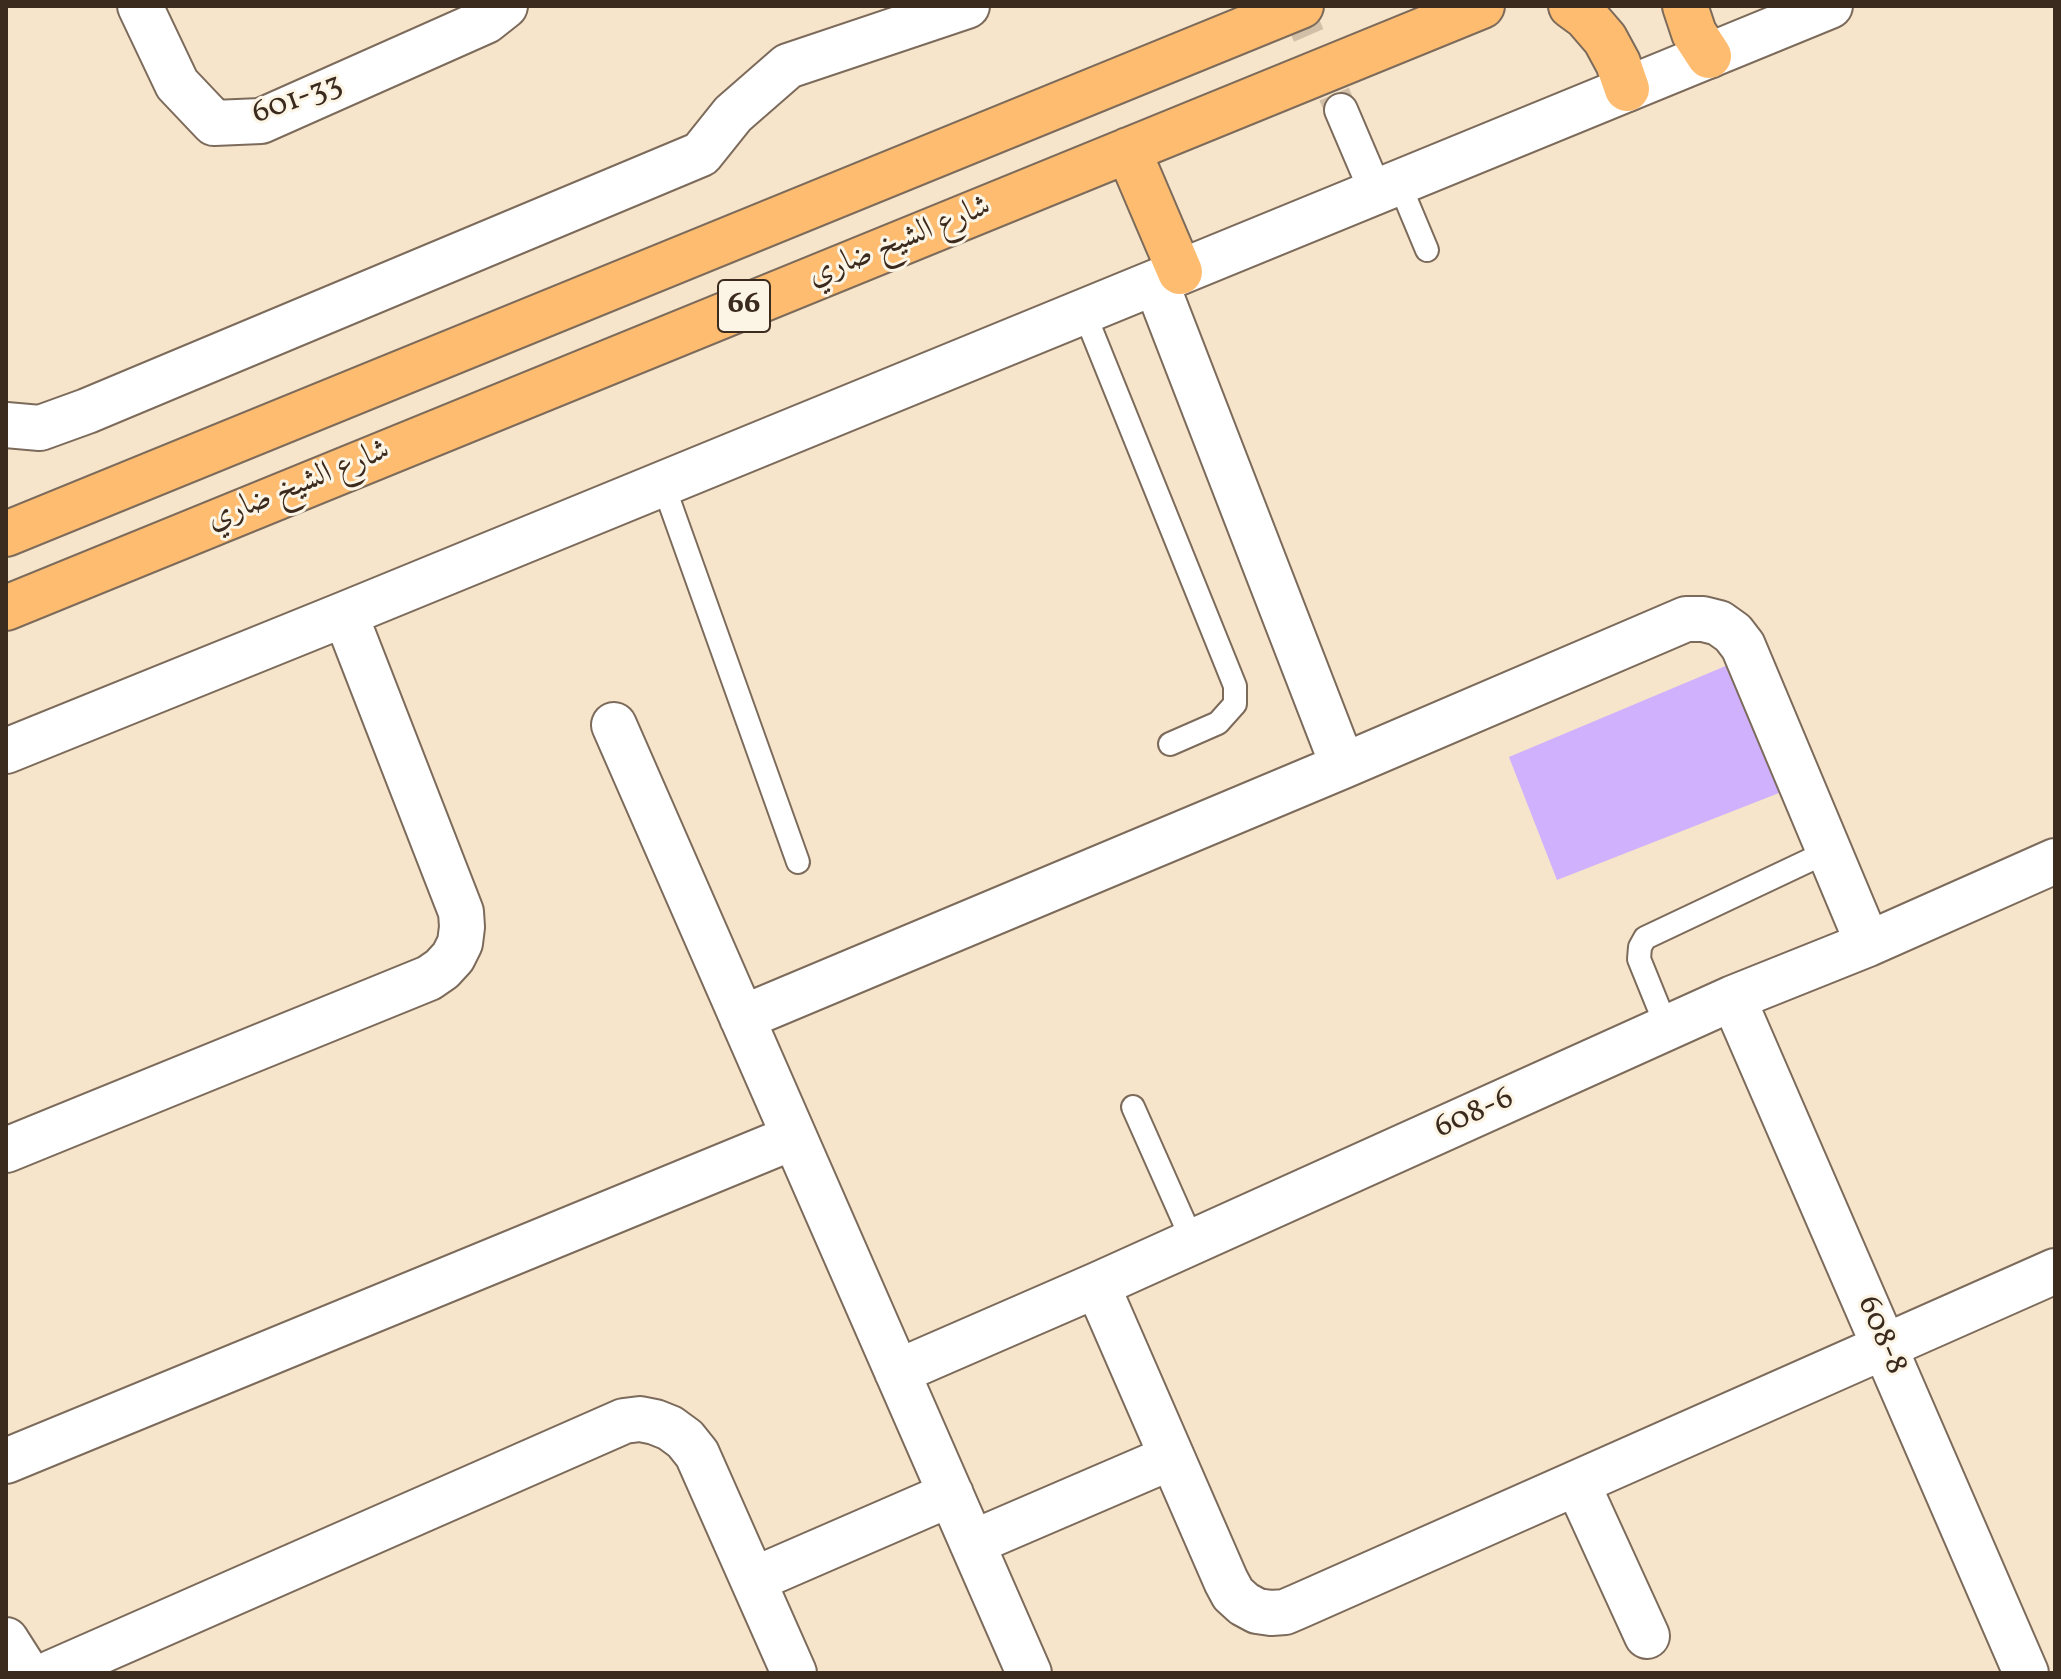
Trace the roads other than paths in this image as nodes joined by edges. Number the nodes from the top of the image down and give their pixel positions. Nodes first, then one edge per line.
1 (140, 6) edge
2 (505, 6) edge
3 (967, 6) edge
4 (1301, 6) edge
5 (1482, 6) edge
6 (1571, 6) edge
7 (1685, 6) edge
8 (1830, 6) edge
9 (1709, 56) junction
10 (1627, 89) junction
11 (1341, 110) tunnel mouth
12 (1128, 150) junction
13 (1388, 188) junction
14 (1427, 250) dead end
15 (1168, 278) junction
16 (1084, 312) junction
17 (6, 425) edge
18 (663, 484) junction
19 (6, 534) edge
20 (6, 608) edge
21 (345, 614) junction
22 (614, 725) dead end
23 (1170, 744) dead end
24 (6, 751) edge
25 (1343, 766) junction
26 (1829, 851) junction
27 (2055, 861) edge
28 (798, 862) dead end
29 (1868, 944) junction
30 (1733, 998) junction
31 (742, 1018) junction
32 (1667, 1028) junction
33 (1133, 1107) dead end
34 (794, 1137) junction
35 (6, 1150) edge
36 (1193, 1242) junction
37 (2055, 1271) edge
38 (1097, 1285) junction
39 (1884, 1347) junction
40 (897, 1372) junction
41 (1172, 1457) junction
42 (6, 1461) edge
43 (1577, 1483) junction
44 (951, 1494) junction
45 (972, 1543) junction
46 (753, 1580) junction
47 (1647, 1636) dead end
48 (6, 1640) edge
49 (27, 1673) edge
50 (51, 1673) edge
51 (794, 1673) edge
52 (1029, 1673) edge
53 (2026, 1673) edge

1 - 2 street, 601-33
3 - 17 street
4 - 19 main road, شارع الشيخ ضاري / 66
5 - 12 main road, شارع الشيخ ضاري / 66
6 - 10 main road
7 - 9 main road
8 - 9 street
9 - 10 street
10 - 13 street
11 - 13 street
12 - 15 main road
12 - 20 main road, شارع الشيخ ضاري / 66
13 - 14 lane
13 - 15 street
15 - 16 street
15 - 25 street
16 - 18 street
16 - 23 lane
18 - 21 street
18 - 28 lane
21 - 24 street
21 - 35 street
22 - 31 street
25 - 26 street
25 - 31 street
26 - 29 street
26 - 32 lane
27 - 29 street, 608-6
29 - 30 street, 608-6
30 - 32 street, 608-6
30 - 39 street, 608-8
31 - 34 street
32 - 36 street, 608-6
33 - 36 lane
34 - 40 street
34 - 42 street
36 - 38 street, 608-6
37 - 39 street
38 - 40 street, 608-6
38 - 41 street
39 - 43 street
39 - 53 street, 608-8
40 - 44 street
41 - 43 street
41 - 45 street
43 - 47 street
44 - 45 street
44 - 46 street
45 - 52 street
46 - 50 street
46 - 51 street
48 - 49 street

